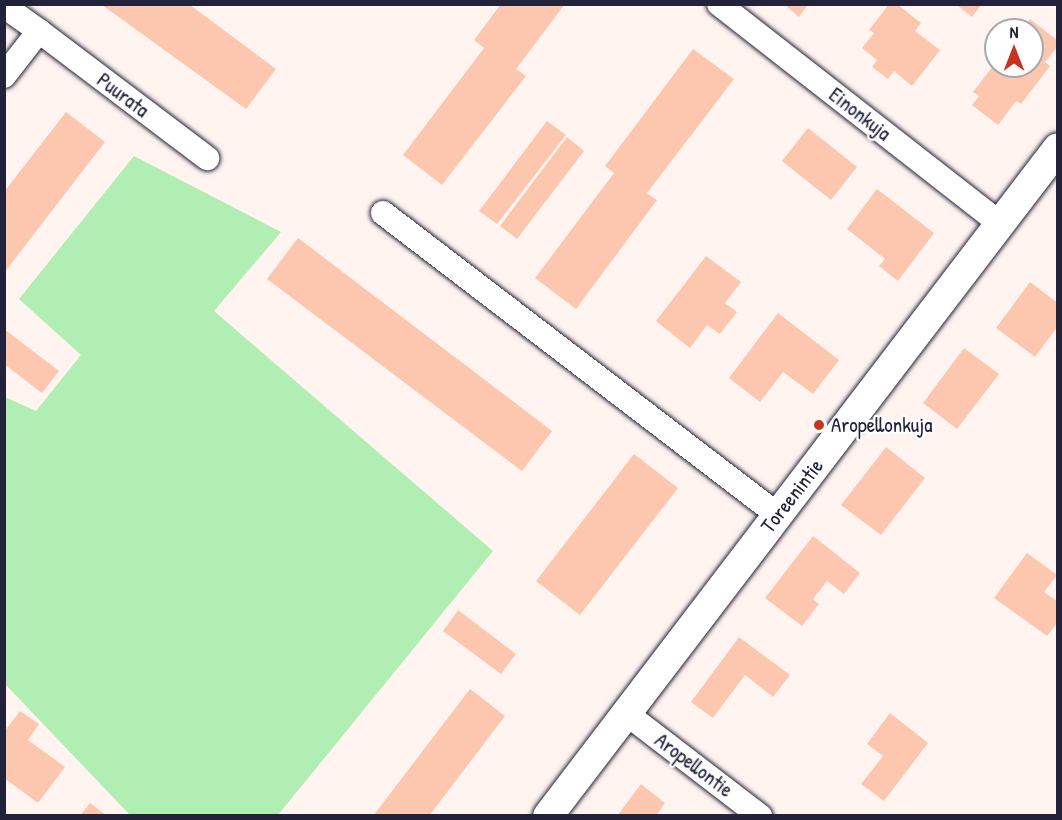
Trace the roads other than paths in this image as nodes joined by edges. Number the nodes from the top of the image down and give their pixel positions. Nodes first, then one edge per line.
1 (719, 4) edge
2 (4, 6) edge
3 (39, 32) junction
4 (4, 76) edge
5 (1058, 148) edge
6 (207, 158) dead end
7 (383, 213) dead end
8 (1000, 224) junction
9 (777, 514) junction
10 (627, 714) junction
11 (548, 816) edge
12 (760, 816) edge

1 - 8 street, Einonkuja
2 - 3 street, Puurata
3 - 4 street
3 - 6 street, Puurata
5 - 8 street, Toreenintie
7 - 9 street
8 - 9 street, Toreenintie
9 - 10 street, Toreenintie
10 - 11 street, Toreenintie
10 - 12 street, Aropellontie

